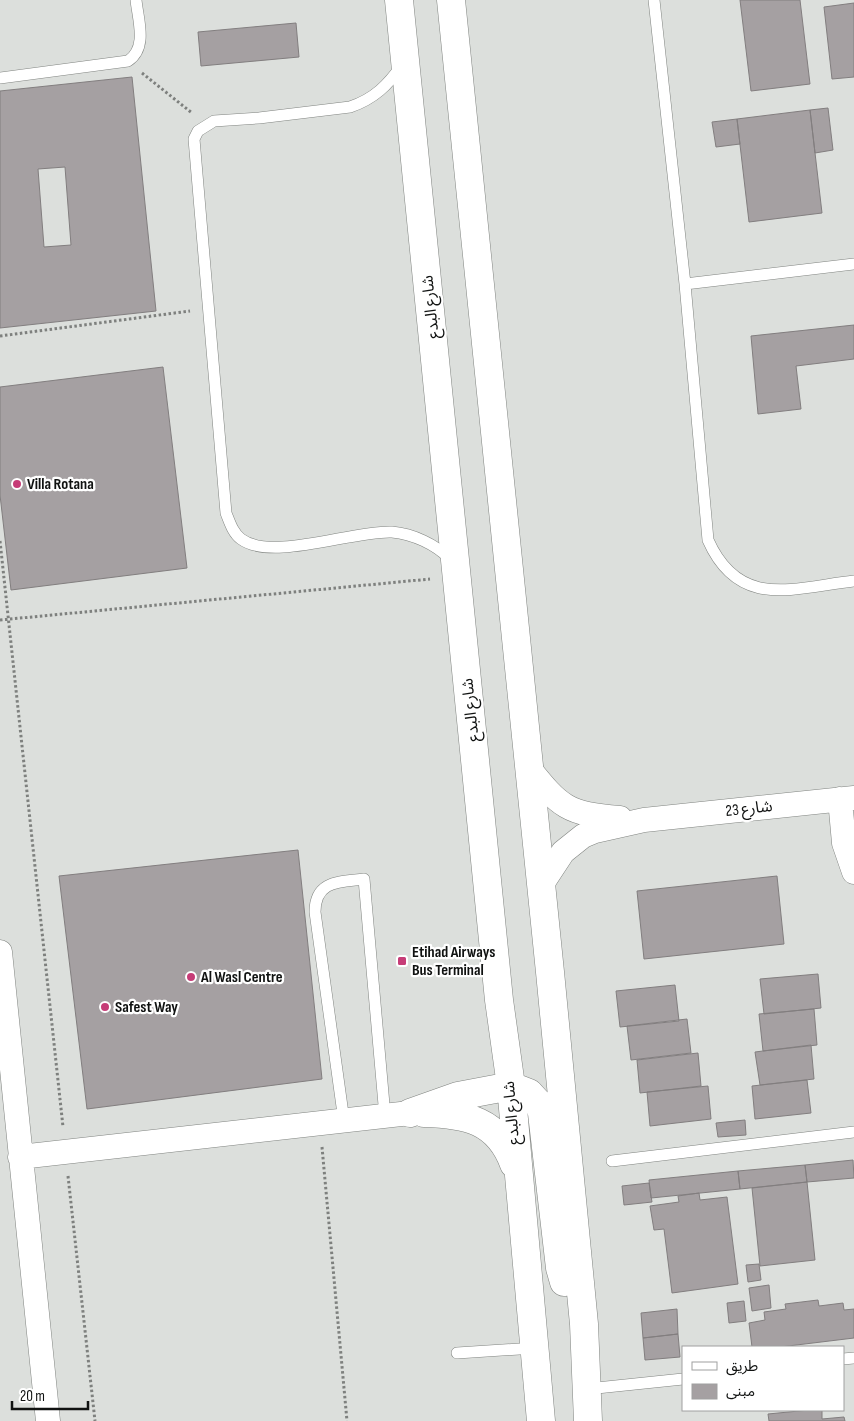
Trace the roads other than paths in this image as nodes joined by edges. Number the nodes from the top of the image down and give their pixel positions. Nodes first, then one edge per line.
1 (136, 0) edge
2 (400, 0) edge
3 (451, 0) edge
4 (654, 0) edge
5 (406, 60) junction
6 (0, 78) edge
7 (854, 264) edge
8 (684, 284) junction
9 (458, 571) junction
10 (854, 581) edge
11 (528, 767) junction
12 (847, 799) edge
13 (644, 820) junction
14 (854, 872) edge
15 (540, 887) junction
16 (0, 952) edge
17 (511, 1086) junction
18 (398, 1115) junction
19 (344, 1122) junction
20 (854, 1132) edge
21 (20, 1157) junction
22 (612, 1161) dead end
23 (517, 1170) junction
24 (584, 1324) junction
25 (535, 1348) junction
26 (457, 1353) dead end
27 (682, 1379) edge
28 (587, 1389) junction
29 (48, 1421) edge
30 (541, 1421) edge
31 (588, 1421) edge

1 - 6 lane
2 - 5 main road, شارع البدع
3 - 11 main road
4 - 8 lane
5 - 9 main road, شارع البدع
5 - 9 lane
7 - 8 lane
8 - 10 lane
9 - 17 main road, شارع البدع
11 - 13 street, شارع 23
11 - 15 main road
12 - 13 street, شارع 23
12 - 14 street
13 - 15 street, شارع 23
15 - 24 main road
16 - 21 street
17 - 18 main road
17 - 23 main road, شارع البدع
17 - 24 main road
18 - 19 street
18 - 19 lane
18 - 23 main road
19 - 21 street
20 - 22 lane
21 - 29 street
23 - 25 main road, شارع البدع
24 - 28 main road
25 - 26 lane
25 - 30 main road, شارع البدع
27 - 28 lane
28 - 31 main road

